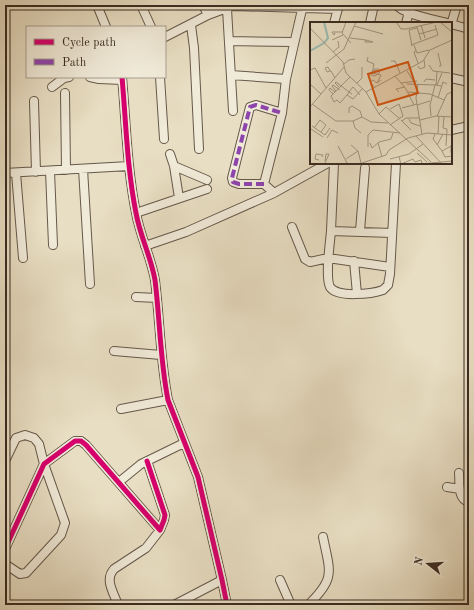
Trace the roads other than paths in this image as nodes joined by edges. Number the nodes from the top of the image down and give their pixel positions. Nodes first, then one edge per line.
1 (97, 5) edge
2 (203, 5) edge
3 (374, 5) edge
4 (397, 5) edge
5 (457, 5) edge
6 (143, 6) edge
7 (263, 6) edge
8 (303, 6) edge
9 (230, 7) edge
10 (338, 7) edge
11 (409, 12) junction
12 (208, 15) junction
13 (334, 22) edge
14 (370, 22) edge
15 (406, 22) edge
16 (444, 22) edge
17 (452, 22) edge
18 (191, 25) junction
19 (452, 25) edge
20 (106, 26) edge
21 (151, 26) edge
22 (469, 29) edge
23 (166, 37) edge
24 (229, 41) junction
25 (294, 42) junction
26 (231, 75) junction
27 (64, 78) edge
28 (94, 78) edge
29 (160, 78) edge
30 (452, 78) edge
31 (122, 79) edge
32 (286, 79) junction
33 (469, 82) edge
34 (52, 87) dead end
35 (65, 93) dead end
36 (34, 101) dead end
37 (233, 110) dead end
38 (282, 112) junction
39 (469, 126) edge
40 (452, 130) edge
41 (164, 139) dead end
42 (199, 149) dead end
43 (170, 154) dead end
44 (326, 164) edge
45 (334, 164) edge
46 (396, 164) edge
47 (129, 166) junction
48 (174, 166) junction
49 (365, 168) dead end
50 (82, 169) junction
51 (66, 170) junction
52 (50, 171) junction
53 (36, 172) junction
54 (5, 173) edge
55 (16, 173) junction
56 (207, 180) dead end
57 (264, 184) junction
58 (207, 189) dead end
59 (274, 193) junction
60 (179, 198) junction
61 (136, 213) junction
62 (292, 227) dead end
63 (331, 231) junction
64 (360, 231) junction
65 (392, 233) junction
66 (53, 246) dead end
67 (146, 246) junction
68 (23, 258) dead end
69 (328, 258) junction
70 (354, 261) junction
71 (390, 267) junction
72 (90, 284) dead end
73 (357, 294) junction
74 (136, 297) dead end
75 (157, 298) junction
76 (114, 351) dead end
77 (161, 355) junction
78 (168, 400) junction
79 (121, 409) dead end
80 (184, 443) junction
81 (5, 461) edge
82 (147, 461) junction
83 (44, 464) junction
84 (459, 473) dead end
85 (119, 482) junction
86 (447, 487) dead end
87 (460, 489) junction
88 (469, 502) edge
89 (160, 530) junction
90 (323, 537) dead end
91 (5, 549) edge
92 (5, 564) edge
93 (222, 580) junction
94 (280, 580) dead end
95 (118, 605) edge
96 (174, 605) edge
97 (227, 605) edge
98 (291, 605) edge
99 (308, 605) edge

1 - 20 street
2 - 12 street
3 - 14 street
4 - 11 street
5 - 17 street
6 - 21 street
7 - 8 street
7 - 9 street
8 - 10 street
8 - 25 street
9 - 12 street
9 - 24 street
10 - 13 street
11 - 15 street
11 - 16 street
12 - 18 street
18 - 23 street
18 - 42 street
19 - 22 street
24 - 25 street
24 - 26 street
25 - 32 street
26 - 32 street
26 - 37 street
27 - 34 street
28 - 31 street
29 - 41 street
30 - 33 street
31 - 47 street
32 - 38 street
35 - 51 street
36 - 53 street
38 - 57 street
38 - 57 street
39 - 40 street
43 - 48 street
44 - 59 street
45 - 63 street
46 - 65 street
47 - 50 street
47 - 61 street
48 - 56 street
48 - 60 street
49 - 64 street
50 - 51 street
50 - 72 street
51 - 52 street
52 - 53 street
52 - 66 street
53 - 55 street
54 - 55 street
55 - 68 street
57 - 59 street
58 - 60 street
59 - 67 street
60 - 61 street
61 - 67 street
62 - 69 street
63 - 64 street
63 - 69 street
64 - 65 street
65 - 71 street
67 - 75 street
69 - 70 street
69 - 73 street
70 - 71 street
70 - 73 street
71 - 73 street
74 - 75 street
75 - 77 street
76 - 77 street
77 - 78 street
78 - 79 street
78 - 80 street
80 - 82 street
80 - 93 street
81 - 83 street
82 - 85 street
82 - 89 street
83 - 85 street
83 - 91 street
83 - 92 street
84 - 87 street
85 - 89 street
86 - 87 street
87 - 88 street
89 - 95 street
90 - 99 street
93 - 96 street
93 - 97 street
94 - 98 street

